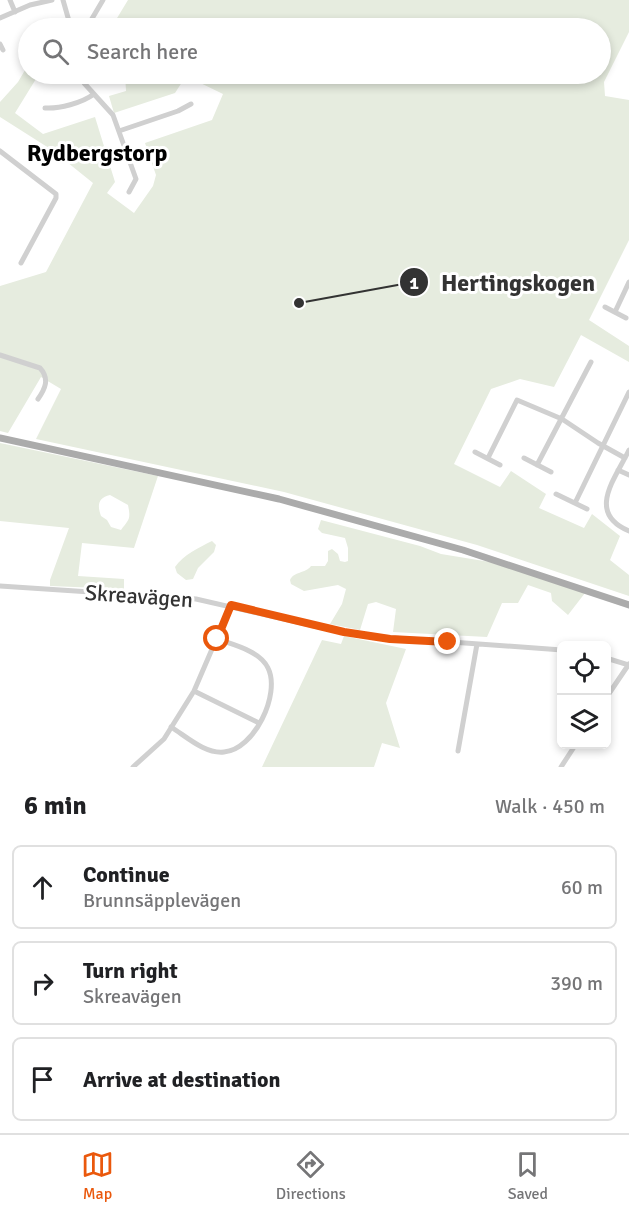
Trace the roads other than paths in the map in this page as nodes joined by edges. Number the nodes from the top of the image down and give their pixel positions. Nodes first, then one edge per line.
1 (10, 0) edge
2 (52, 0) edge
3 (63, 0) edge
4 (103, 0) edge
5 (45, 1) edge
6 (15, 12) junction
7 (0, 18) edge
8 (68, 18) edge
9 (92, 18) edge
10 (85, 84) edge
11 (94, 94) junction
12 (191, 104) dead end
13 (45, 108) dead end
14 (119, 131) junction
15 (0, 151) edge
16 (129, 192) dead end
17 (21, 262) dead end
18 (629, 282) edge
19 (605, 307) dead end
20 (615, 312) junction
21 (626, 318) dead end
22 (0, 355) edge
23 (591, 362) dead end
24 (629, 392) edge
25 (38, 399) dead end
26 (562, 419) junction
27 (0, 438) edge
28 (604, 446) junction
29 (629, 450) edge
30 (475, 452) dead end
31 (488, 458) junction
32 (524, 458) dead end
33 (625, 458) junction
34 (500, 465) dead end
35 (537, 465) junction
36 (618, 470) junction
37 (551, 472) dead end
38 (629, 475) edge
39 (556, 494) dead end
40 (575, 503) junction
41 (587, 509) dead end
42 (627, 530) edge
43 (0, 586) edge
44 (629, 604) edge
45 (231, 605) junction
46 (217, 639) junction
47 (477, 644) junction
48 (557, 650) edge
49 (611, 659) edge
50 (629, 664) edge
51 (194, 692) junction
52 (608, 695) edge
53 (259, 723) junction
54 (171, 727) junction
55 (573, 749) edge
56 (458, 751) dead end
57 (134, 767) edge
58 (561, 767) edge

1 - 6 street
2 - 5 street
3 - 8 street
4 - 9 street
5 - 6 street
6 - 7 street
10 - 11 street
11 - 13 street
11 - 14 street
12 - 14 street
14 - 16 street
15 - 17 street
18 - 20 street
19 - 20 street
20 - 21 street
22 - 25 street
23 - 26 street
24 - 28 street
26 - 28 street
26 - 31 street
26 - 35 street
27 - 44 main road
28 - 33 street
28 - 40 street
29 - 33 street
30 - 31 street
31 - 34 street
32 - 35 street
33 - 36 street
35 - 37 street
36 - 38 street
36 - 42 street
39 - 40 street
40 - 41 street
43 - 45 street, Skreavägen
45 - 46 street
45 - 47 street, Skreavägen
46 - 51 street
46 - 53 street
47 - 48 street, Skreavägen
47 - 56 street
49 - 50 street
50 - 52 street
51 - 53 street
51 - 54 street
53 - 54 street
54 - 57 street
55 - 58 street

